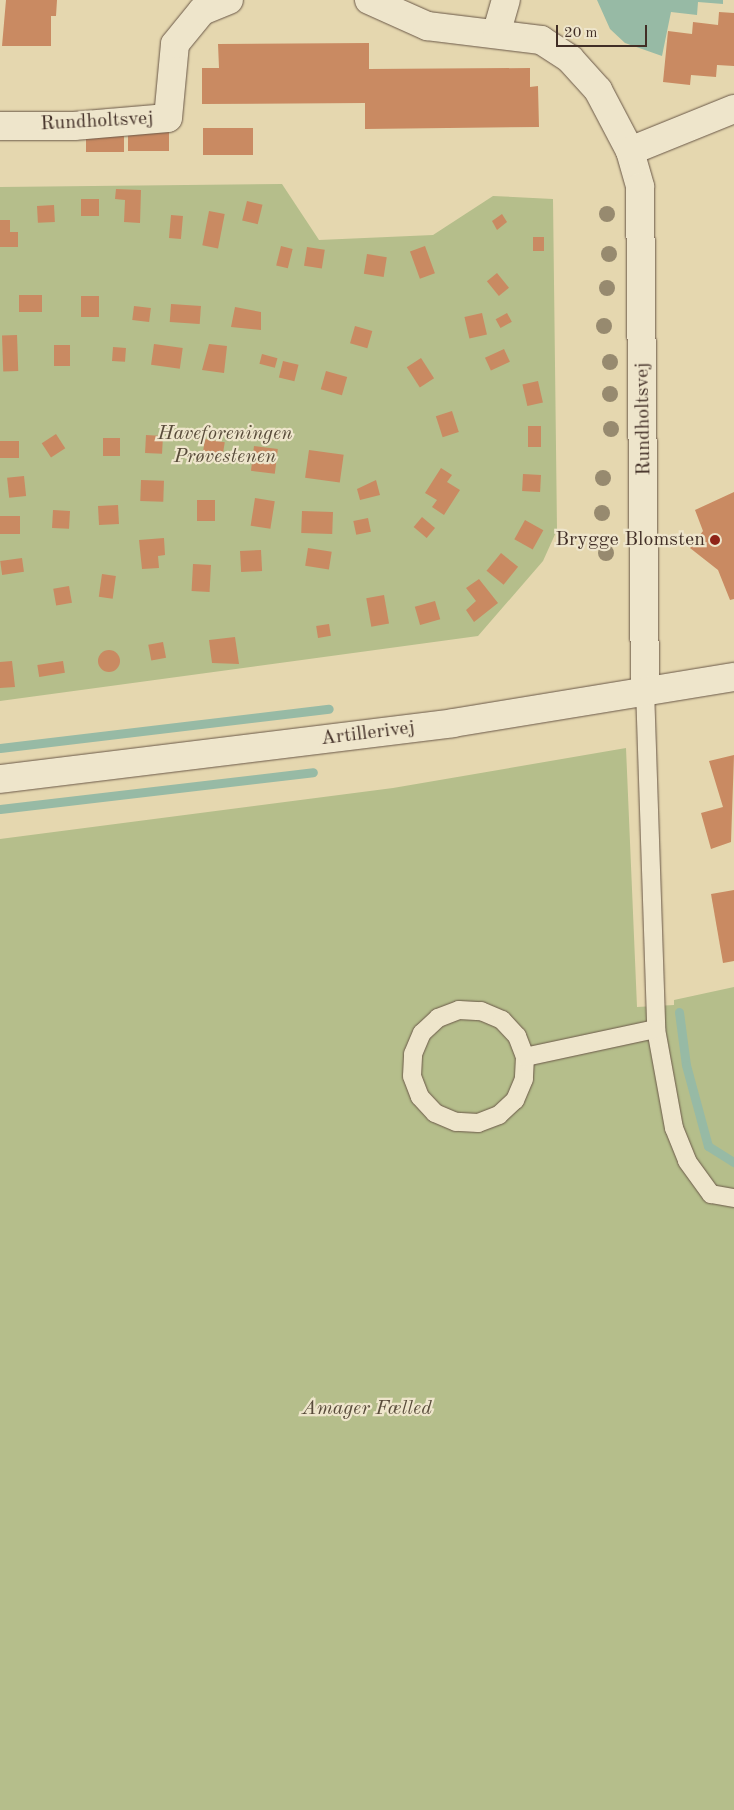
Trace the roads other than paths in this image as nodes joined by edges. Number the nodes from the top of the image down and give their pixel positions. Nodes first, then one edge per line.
1 (229, 0) edge
2 (368, 0) edge
3 (506, 0) edge
4 (497, 31) junction
5 (734, 109) edge
6 (0, 126) edge
7 (630, 151) junction
8 (734, 677) edge
9 (646, 689) junction
10 (0, 779) edge
11 (656, 1029) junction
12 (525, 1057) junction
13 (734, 1198) edge

1 - 6 street, Rundholtsvej
2 - 4 street, Rundholtsvej
3 - 4 street
4 - 7 street, Rundholtsvej
5 - 7 street
7 - 9 street, Rundholtsvej
8 - 9 street, Artillerivej
9 - 10 street, Artillerivej
9 - 11 lane
11 - 12 lane
11 - 13 lane
12 - 12 lane

